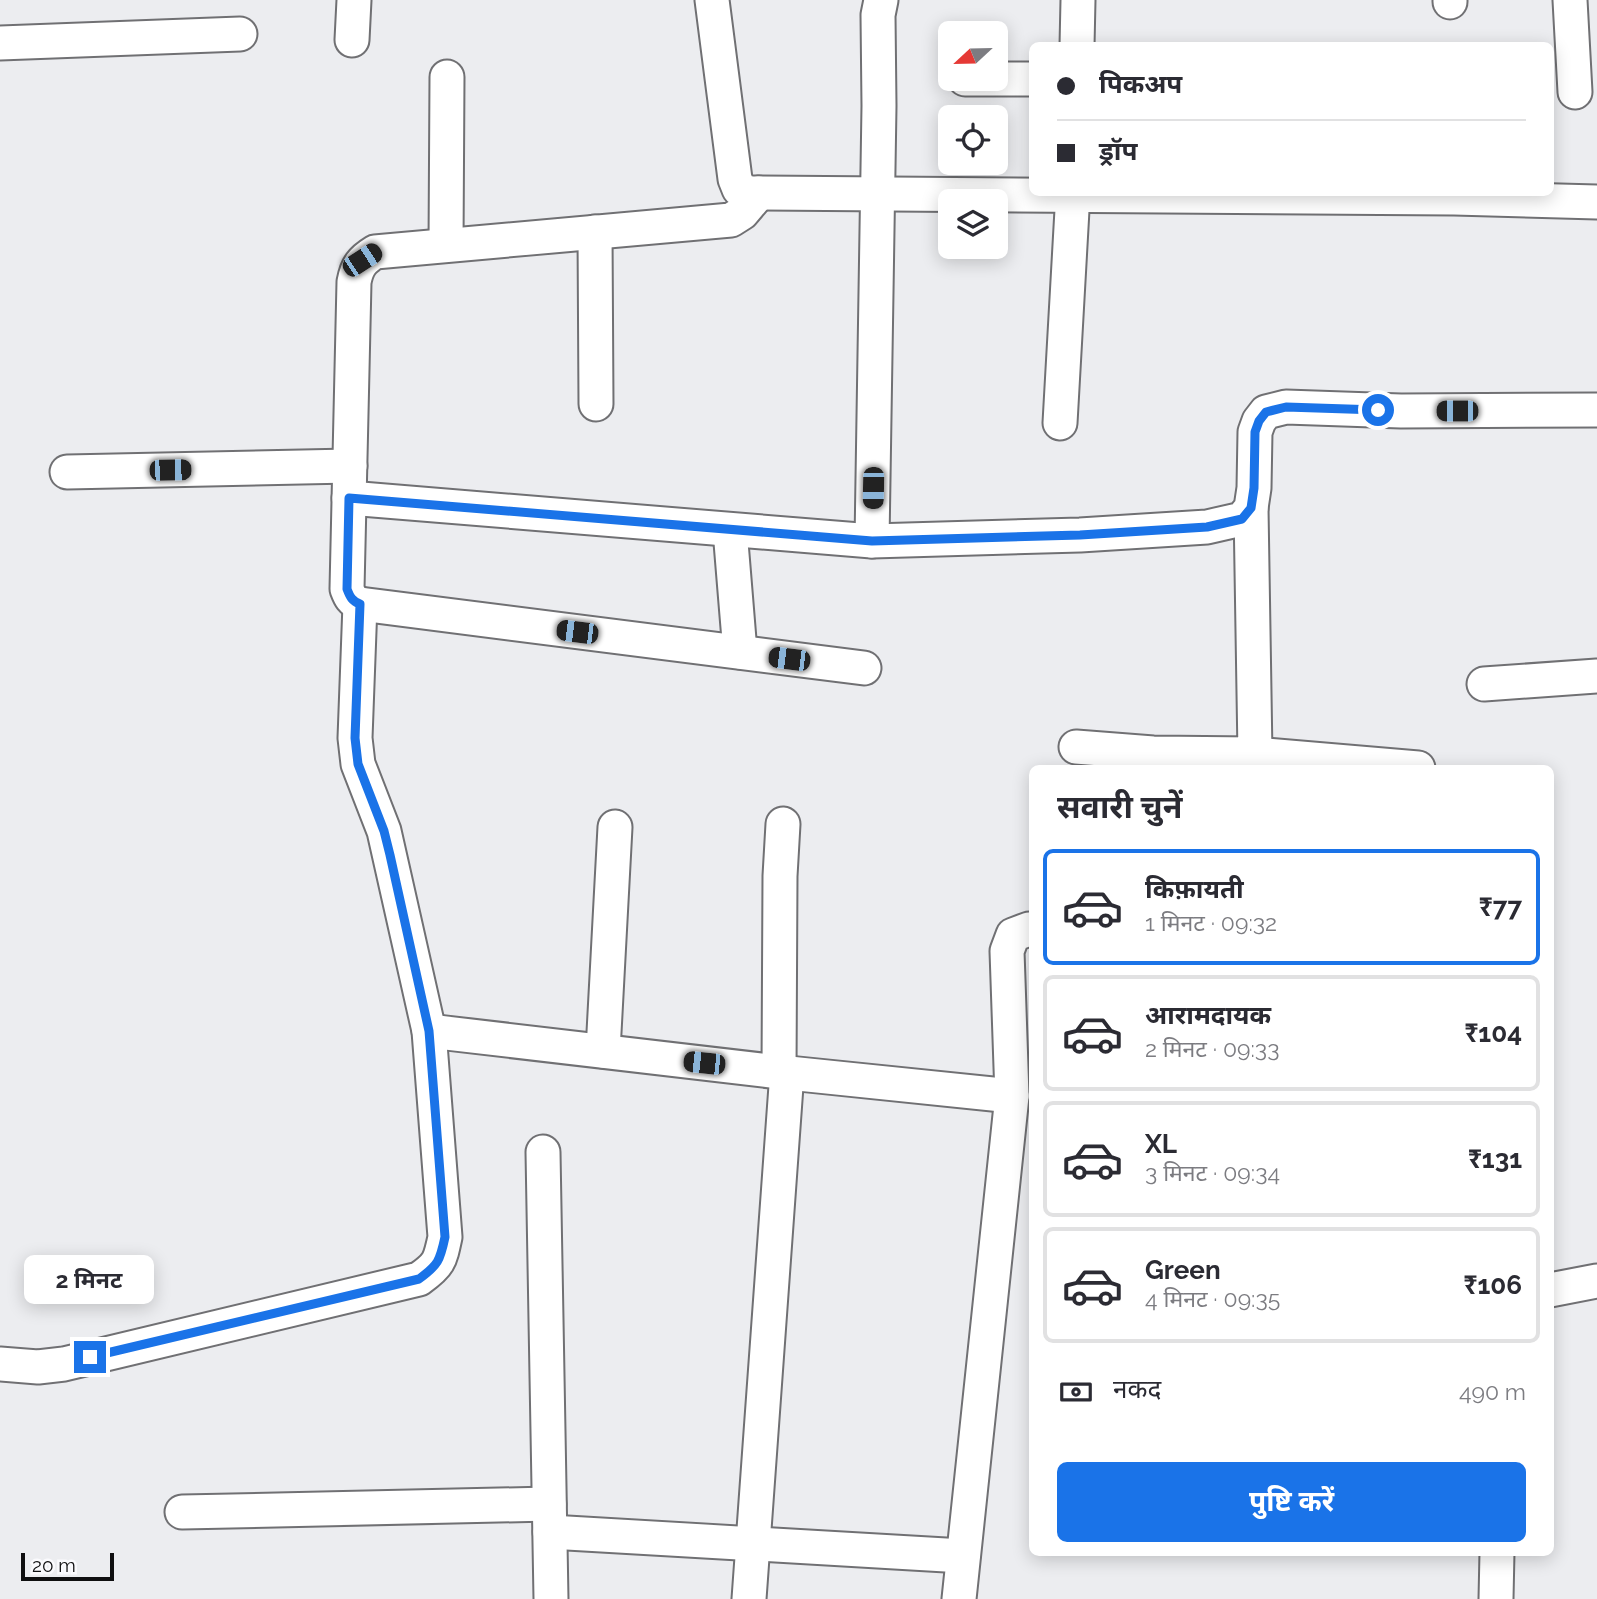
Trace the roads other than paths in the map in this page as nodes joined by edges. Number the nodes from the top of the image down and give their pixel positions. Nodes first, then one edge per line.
1 (354, 0) edge
2 (712, 0) edge
3 (881, 0) edge
4 (1078, 0) edge
5 (1570, 0) edge
6 (240, 34) dead end
7 (352, 40) dead end
8 (1077, 42) edge
9 (0, 43) edge
10 (447, 76) dead end
11 (1008, 79) edge
12 (1029, 79) edge
13 (1574, 92) edge
14 (759, 193) junction
15 (877, 194) junction
16 (1029, 194) edge
17 (1073, 196) edge
18 (1257, 196) edge
19 (1597, 202) edge
20 (595, 232) junction
21 (446, 246) junction
22 (596, 404) dead end
23 (1597, 410) edge
24 (1060, 423) dead end
25 (67, 472) dead end
26 (350, 482) junction
27 (1251, 508) junction
28 (730, 530) junction
29 (872, 541) junction
30 (360, 604) junction
31 (740, 652) junction
32 (864, 668) dead end
33 (1597, 676) edge
34 (1484, 684) dead end
35 (1076, 747) dead end
36 (1255, 754) junction
37 (1383, 765) edge
38 (783, 824) dead end
39 (615, 827) dead end
40 (1029, 929) edge
41 (429, 1031) junction
42 (603, 1051) junction
43 (783, 1072) junction
44 (1018, 1117) edge
45 (543, 1152) dead end
46 (1597, 1281) edge
47 (1554, 1289) edge
48 (0, 1364) edge
49 (182, 1512) dead end
50 (550, 1518) junction
51 (753, 1544) junction
52 (963, 1556) junction
53 (1497, 1556) edge
54 (551, 1599) edge
55 (749, 1599) edge
56 (959, 1599) edge
57 (1496, 1599) edge

1 - 7 street
2 - 14 street
3 - 15 street
4 - 8 street
5 - 13 street
6 - 9 street
10 - 21 street
11 - 12 street
14 - 15 street
14 - 20 street
15 - 16 street
15 - 29 street
17 - 24 street
18 - 19 street
20 - 21 street
20 - 22 street
21 - 26 street
23 - 27 street
25 - 26 street
26 - 28 street
26 - 30 street
27 - 29 street
27 - 36 street
28 - 29 street
28 - 31 street
30 - 31 street
30 - 41 street
31 - 32 street
33 - 34 street
35 - 36 street
36 - 37 street
38 - 43 street
39 - 42 street
40 - 44 street
41 - 42 street
41 - 48 street
42 - 43 street
43 - 44 street
43 - 51 street
44 - 52 street
45 - 50 street
46 - 47 street
49 - 50 street
50 - 51 street
50 - 54 street
51 - 52 street
51 - 55 street
52 - 56 street
53 - 57 street

